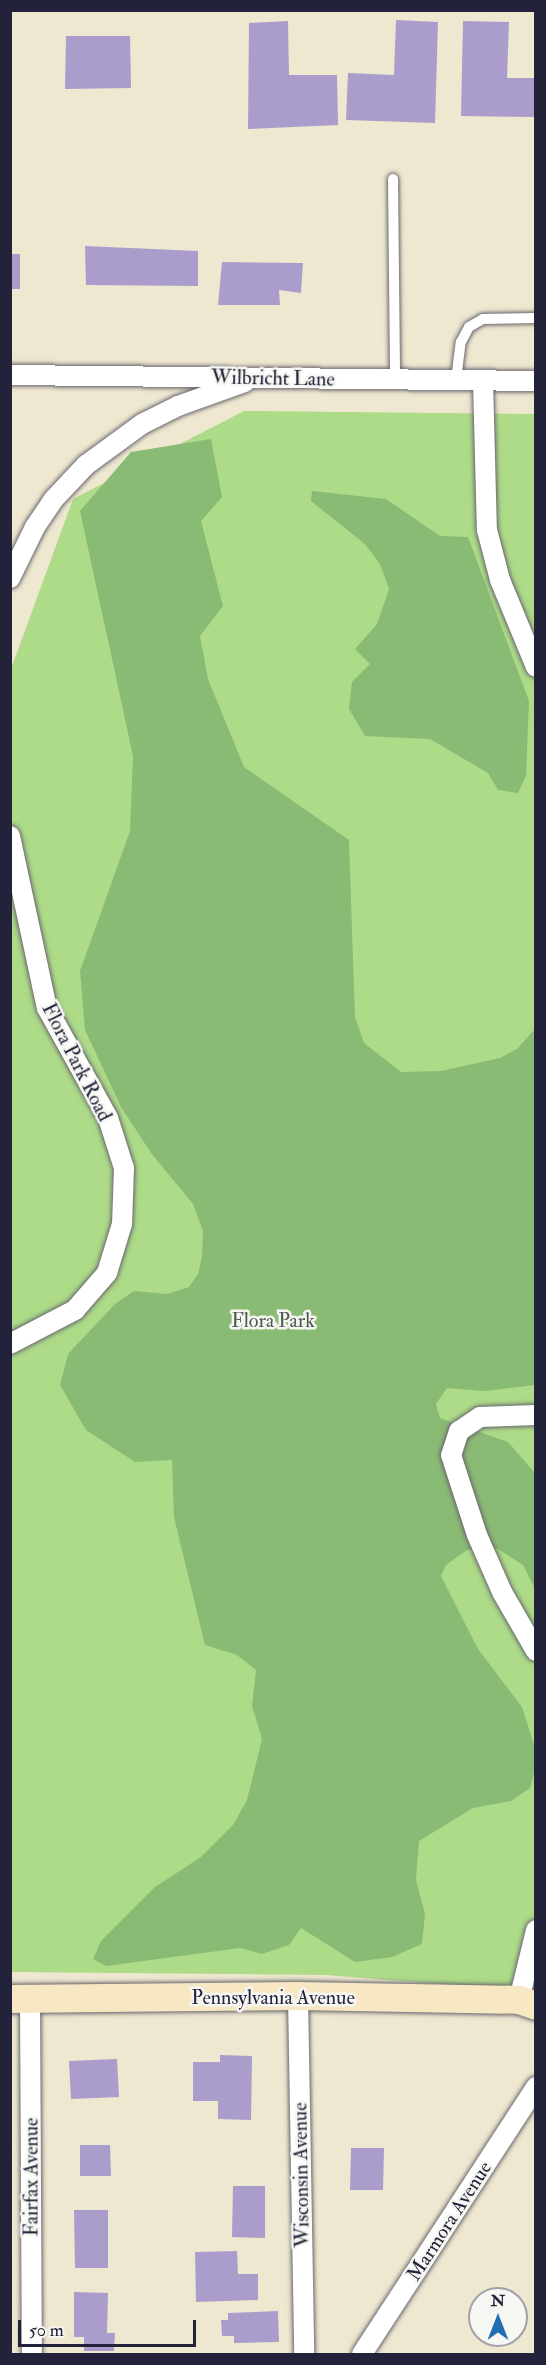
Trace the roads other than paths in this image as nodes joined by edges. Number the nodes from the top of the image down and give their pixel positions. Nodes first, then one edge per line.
1 (393, 179) dead end
2 (536, 318) edge
3 (10, 375) edge
4 (256, 378) junction
5 (395, 380) junction
6 (456, 380) junction
7 (483, 381) junction
8 (536, 381) edge
9 (10, 578) edge
10 (536, 667) edge
11 (10, 836) edge
12 (10, 1344) edge
13 (536, 1415) edge
14 (536, 1651) edge
15 (536, 1930) edge
16 (298, 1996) junction
17 (20, 1999) edge
18 (527, 2003) edge
19 (536, 2087) edge
20 (32, 2355) edge
21 (304, 2355) edge
22 (362, 2355) edge

1 - 5 lane
2 - 6 lane
3 - 4 street, Wilbricht Lane
4 - 5 street, Wilbricht Lane
4 - 9 street
5 - 6 street, Wilbricht Lane
6 - 7 street, Wilbricht Lane
7 - 8 street, Wilbricht Lane
7 - 10 street
11 - 12 street, Flora Park Road
13 - 14 street
15 - 18 street
16 - 17 main road, Pennsylvania Avenue
16 - 18 main road, Pennsylvania Avenue
16 - 21 street, Wisconsin Avenue
17 - 20 street, Fairfax Avenue
19 - 22 street, Marmora Avenue

